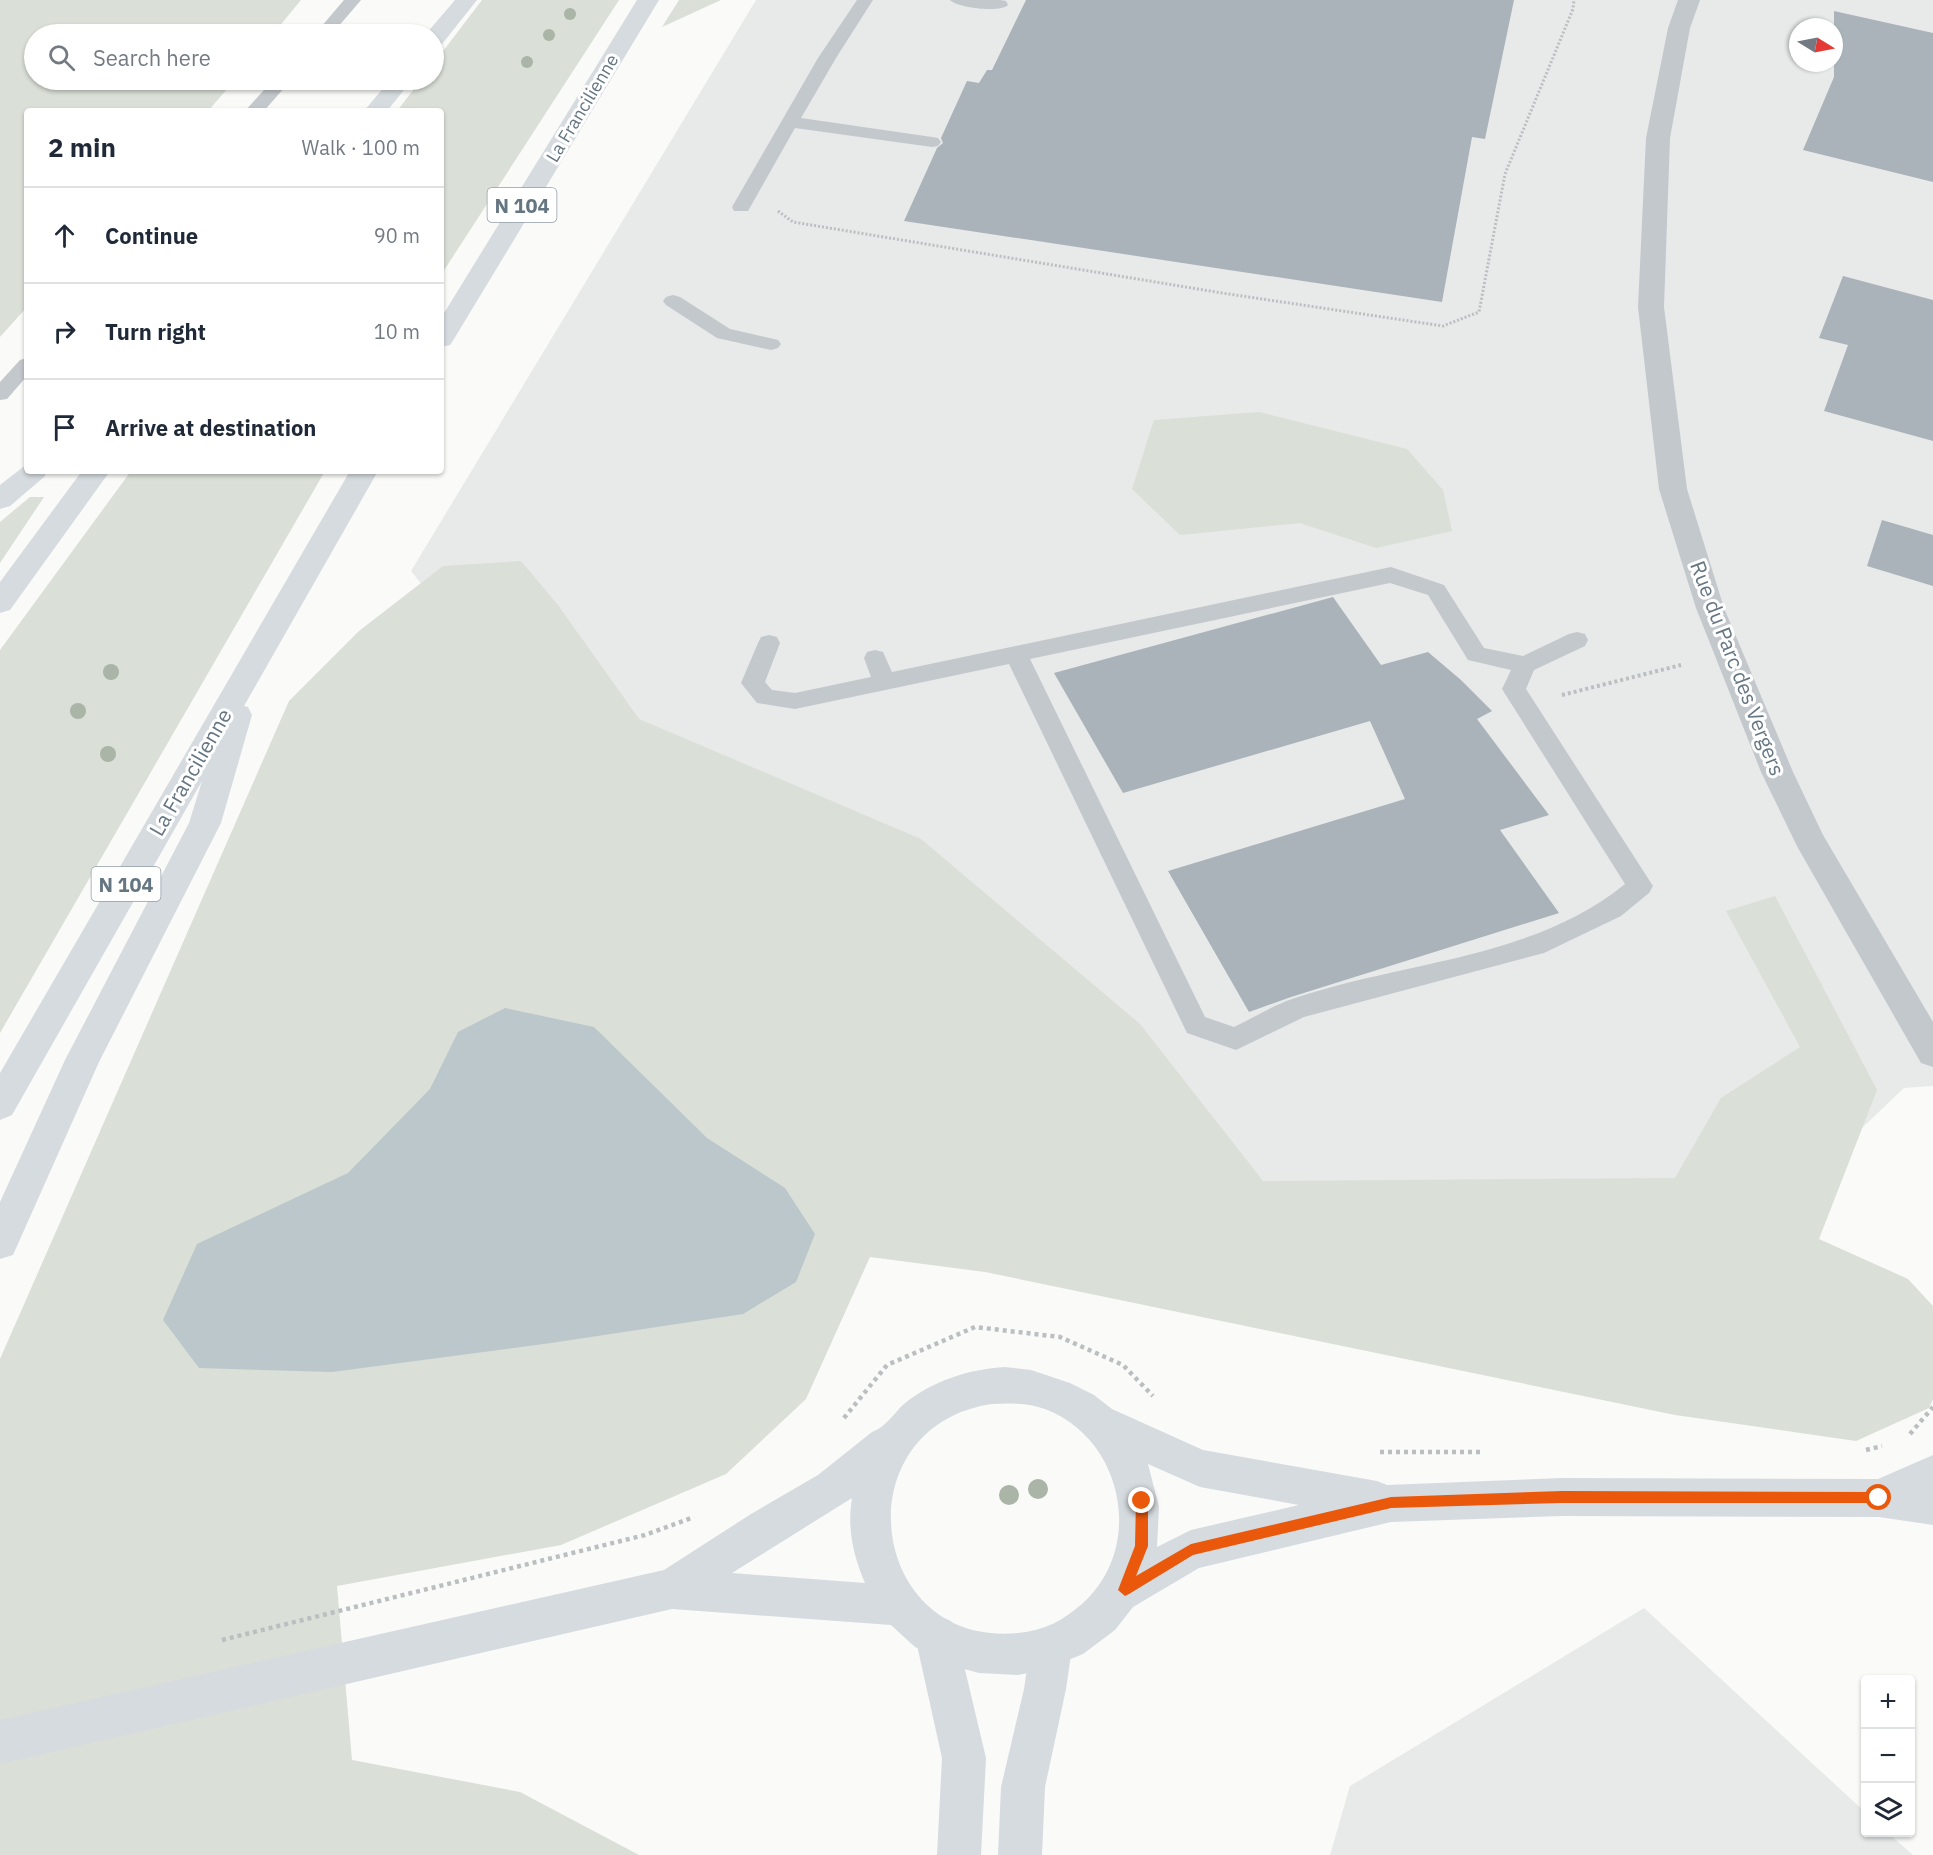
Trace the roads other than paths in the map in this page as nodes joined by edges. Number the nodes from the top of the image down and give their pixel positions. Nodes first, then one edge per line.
1 (353, 0) edge
2 (465, 0) edge
3 (648, 0) edge
4 (866, 0) edge
5 (958, 0) edge
6 (1689, 0) edge
7 (1000, 5) dead end
8 (331, 24) edge
9 (444, 26) edge
10 (273, 90) edge
11 (393, 90) edge
12 (257, 108) edge
13 (378, 108) edge
14 (791, 122) junction
15 (932, 142) dead end
16 (746, 200) road end
17 (673, 301) dead end
18 (444, 334) edge
19 (771, 344) dead end
20 (24, 367) edge
21 (0, 394) edge
22 (30, 474) edge
23 (94, 474) edge
24 (362, 474) edge
25 (0, 500) edge
26 (0, 603) edge
27 (1577, 640) dead end
28 (769, 643) dead end
29 (1015, 653) junction
30 (875, 658) dead end
31 (252, 664) junction
32 (1525, 665) junction
33 (884, 682) junction
34 (1933, 1053) edge
35 (0, 1105) edge
36 (0, 1243) edge
37 (1099, 1423) junction
38 (897, 1436) junction
39 (1933, 1474) edge
40 (1879, 1498) junction
41 (1391, 1503) junction
42 (1933, 1506) edge
43 (672, 1589) junction
44 (1125, 1590) junction
45 (899, 1605) junction
46 (936, 1636) junction
47 (1051, 1647) junction
48 (0, 1743) edge
49 (959, 1855) edge
50 (1020, 1855) edge

1 - 8 lane
2 - 9 main road
3 - 18 main road, La Francilienne / N 104
4 - 14 lane
5 - 7 lane
6 - 34 street, Rue du Parc des Vergers
10 - 12 lane
11 - 13 main road
14 - 15 lane
14 - 16 lane
17 - 19 lane
20 - 21 lane
22 - 25 main road
23 - 26 main road
24 - 31 main road, La Francilienne / N 104
27 - 32 lane
28 - 33 lane
29 - 32 lane
29 - 32 lane
29 - 33 lane
30 - 33 lane
31 - 35 main road, La Francilienne / N 104
31 - 36 main road
37 - 38 main road
37 - 41 main road
37 - 44 main road
38 - 43 main road
38 - 45 main road
39 - 40 main road
40 - 41 main road
40 - 42 main road
41 - 44 main road
43 - 45 main road
43 - 48 main road
44 - 47 main road
45 - 46 main road
46 - 47 main road
46 - 49 main road
47 - 50 main road

